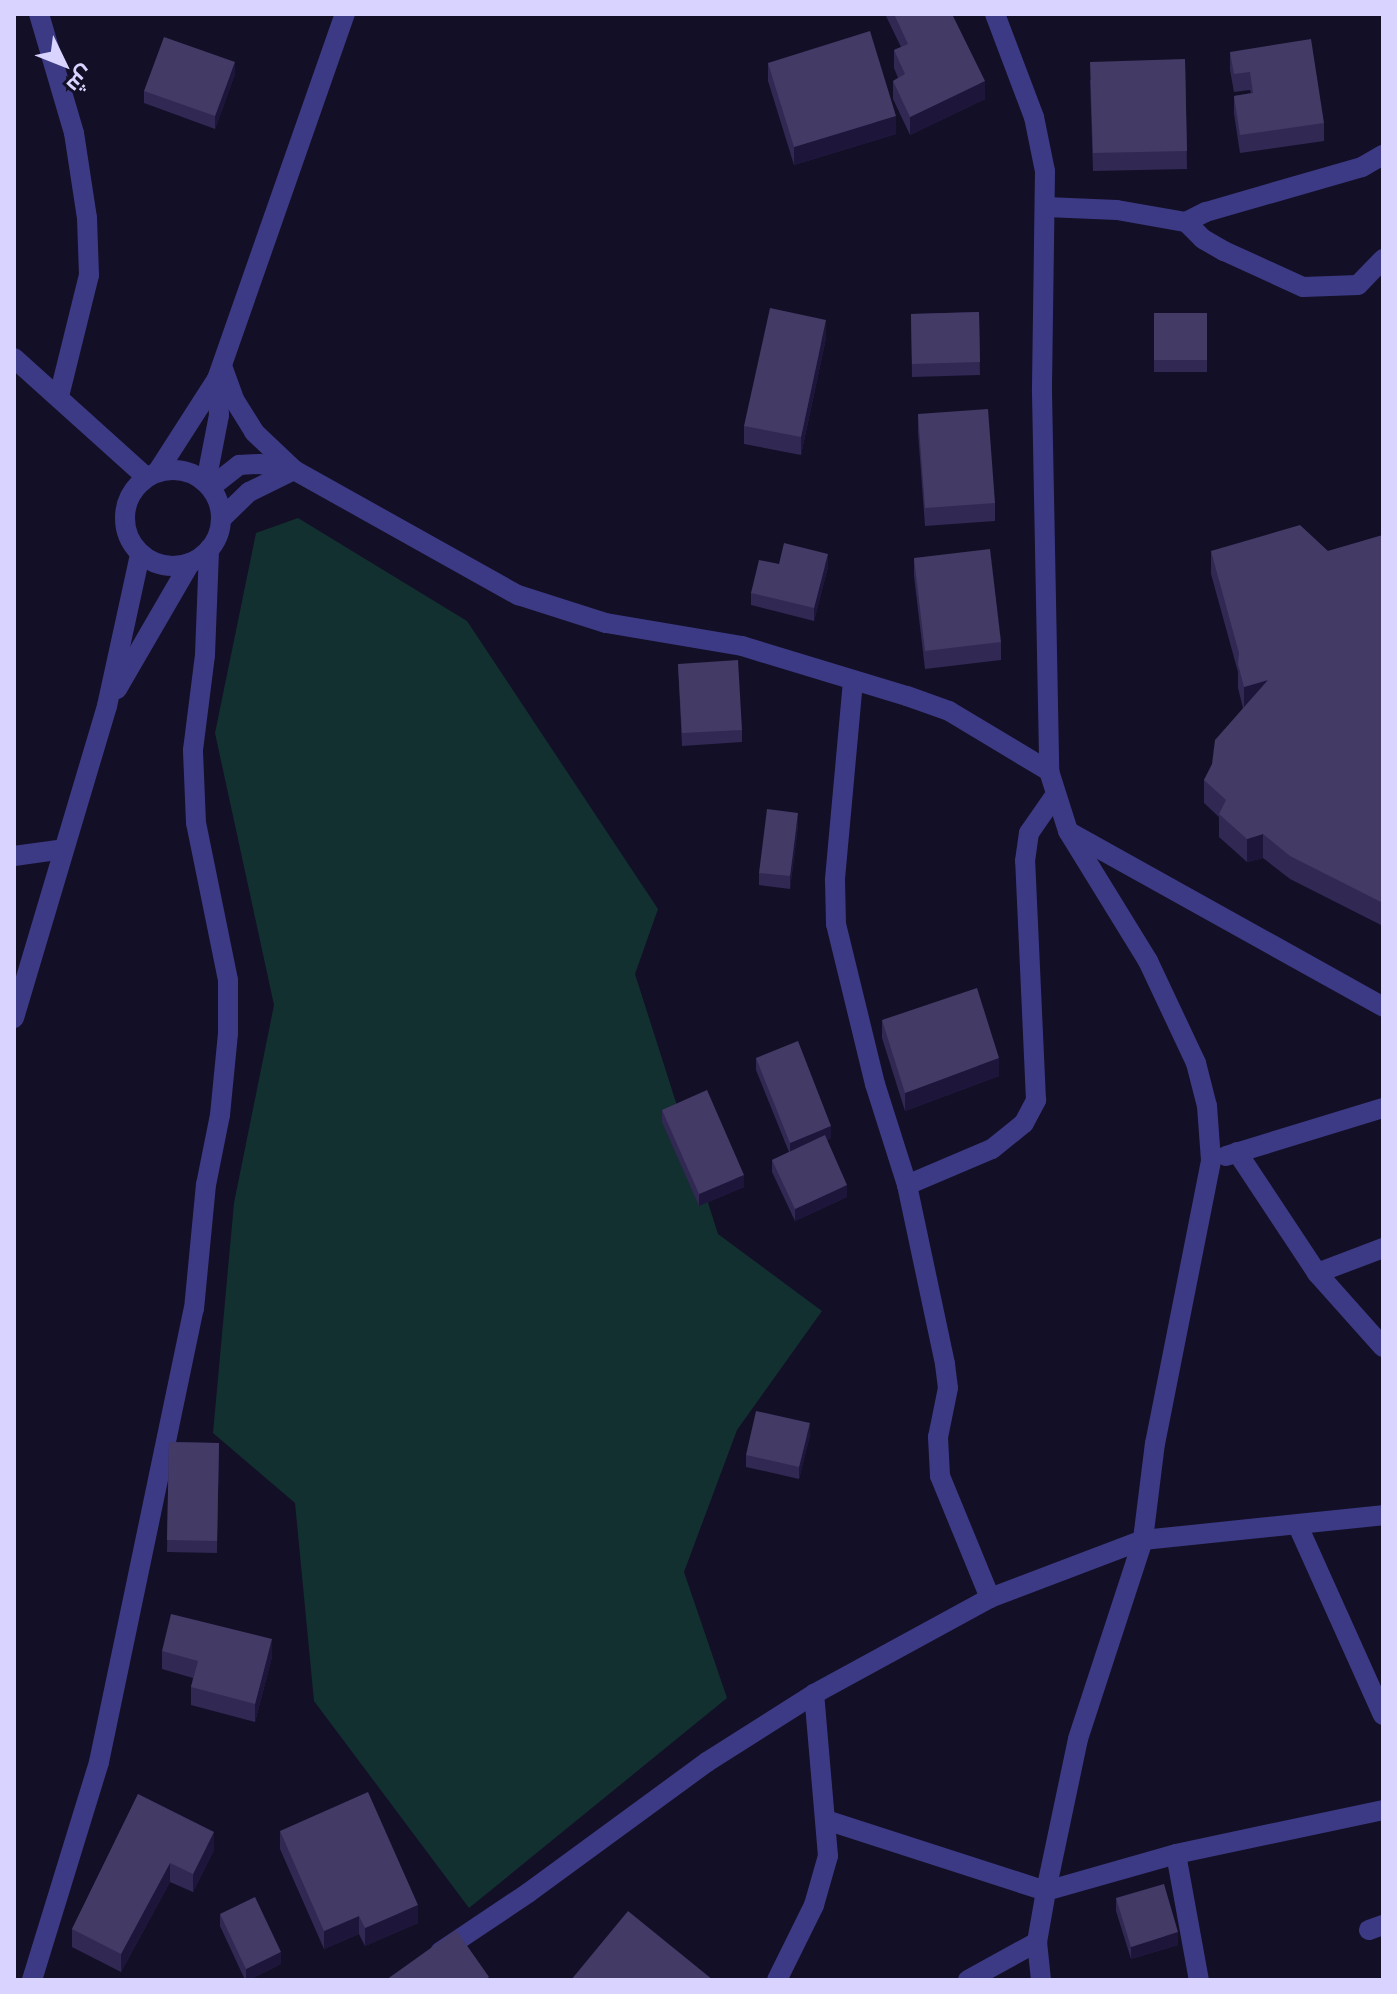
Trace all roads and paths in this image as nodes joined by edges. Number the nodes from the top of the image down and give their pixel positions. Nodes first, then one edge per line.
1 (39, 14) edge
2 (345, 14) edge
3 (995, 14) edge
4 (1383, 155) edge
5 (1046, 207) junction
6 (1186, 222) junction
7 (1383, 259) edge
8 (14, 358) edge
9 (220, 372) junction
10 (59, 396) junction
11 (294, 470) junction
12 (152, 474) junction
13 (209, 485) junction
14 (221, 519) junction
15 (209, 549) junction
16 (140, 555) junction
17 (190, 563) junction
18 (853, 681) junction
19 (107, 706) junction
20 (1049, 771) junction
21 (1056, 794) junction
22 (1068, 831) junction
23 (64, 849) junction
24 (14, 856) edge
25 (1383, 1007) edge
26 (14, 1018) edge
27 (1383, 1108) edge
28 (1237, 1152) junction
29 (1211, 1161) junction
30 (907, 1185) junction
31 (1383, 1248) edge
32 (1317, 1273) junction
33 (1383, 1347) edge
34 (1383, 1515) edge
35 (1298, 1526) junction
36 (1143, 1540) junction
37 (990, 1598) junction
38 (814, 1694) junction
39 (1383, 1715) edge
40 (1383, 1810) edge
41 (826, 1820) junction
42 (1176, 1854) junction
43 (1046, 1891) junction
44 (1037, 1942) junction
45 (423, 1961) edge
46 (32, 1980) edge
47 (777, 1980) edge
48 (968, 1980) edge
49 (1041, 1980) edge
50 (1199, 1980) edge

1 - 10 street
2 - 9 street
3 - 5 street
4 - 6 street
5 - 6 street
5 - 20 street
6 - 7 street
8 - 10 street
9 - 11 street
9 - 12 street
9 - 13 street
10 - 12 street
11 - 13 street
11 - 14 street
11 - 18 street
12 - 13 street
12 - 16 street
13 - 14 street
14 - 15 street
15 - 17 street
15 - 46 street
16 - 17 street
16 - 19 street
17 - 19 street
18 - 20 street
18 - 30 street
19 - 23 street
20 - 21 street
21 - 22 street
21 - 30 street
22 - 25 street
22 - 29 street
23 - 24 street
23 - 26 street
27 - 28 street
28 - 29 street
28 - 32 street
29 - 36 street
30 - 37 street
31 - 32 street
32 - 33 street
34 - 35 street
35 - 36 street
35 - 39 street
36 - 37 street
36 - 43 street
37 - 38 street
38 - 41 street
38 - 45 street
40 - 42 street
41 - 43 street
41 - 47 street
42 - 43 street
42 - 50 street
43 - 44 street
44 - 48 street
44 - 49 street

